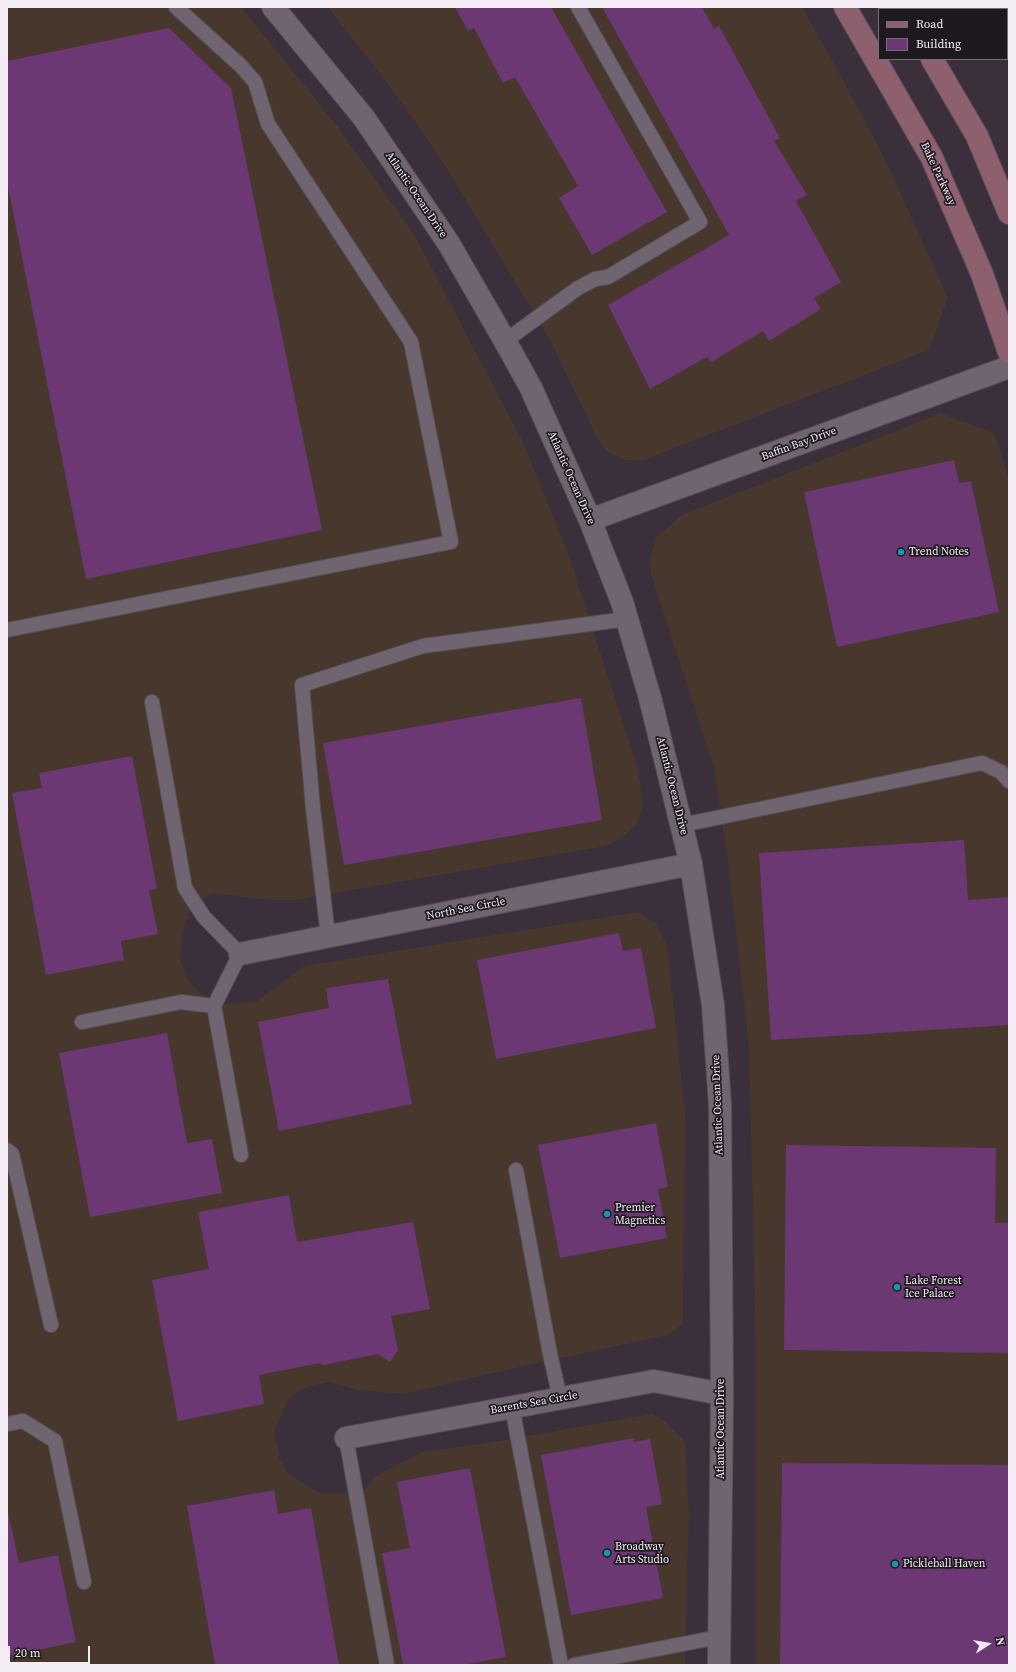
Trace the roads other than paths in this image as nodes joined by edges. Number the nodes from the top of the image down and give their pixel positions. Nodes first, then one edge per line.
1 (176, 7) edge
2 (273, 7) edge
3 (578, 7) edge
4 (845, 7) edge
5 (933, 60) edge
6 (1009, 212) edge
7 (506, 341) junction
8 (1009, 352) edge
9 (1009, 367) edge
10 (590, 520) junction
11 (627, 619) junction
12 (7, 630) edge
13 (152, 702) dead end
14 (1009, 781) edge
15 (682, 825) junction
16 (692, 864) junction
17 (328, 936) junction
18 (240, 954) junction
19 (214, 1006) junction
20 (82, 1022) dead end
21 (7, 1150) edge
22 (240, 1155) dead end
23 (516, 1170) dead end
24 (51, 1325) dead end
25 (722, 1394) junction
26 (560, 1398) junction
27 (512, 1407) junction
28 (7, 1424) edge
29 (346, 1438) joint
30 (84, 1582) dead end
31 (719, 1637) junction
32 (387, 1665) edge
33 (561, 1665) edge
34 (574, 1665) edge
35 (719, 1665) edge

1 - 12 lane
2 - 7 street, Atlantic Ocean Drive
3 - 7 lane
4 - 8 main road, Bake Parkway
5 - 6 main road
7 - 10 street, Atlantic Ocean Drive
9 - 10 street, Baffin Bay Drive
10 - 11 street, Atlantic Ocean Drive
11 - 15 street, Atlantic Ocean Drive
11 - 17 lane
13 - 18 lane
14 - 15 lane
15 - 16 street, Atlantic Ocean Drive
16 - 17 street, North Sea Circle
16 - 25 street, Atlantic Ocean Drive
17 - 18 street, North Sea Circle
18 - 19 lane
19 - 20 lane
19 - 22 lane
21 - 24 lane
23 - 26 lane
25 - 26 street, Barents Sea Circle
25 - 31 street, Atlantic Ocean Drive
26 - 27 street, Barents Sea Circle
27 - 29 street, Barents Sea Circle
27 - 33 lane
28 - 30 lane
29 - 32 lane
31 - 34 lane
31 - 35 street, Atlantic Ocean Drive

